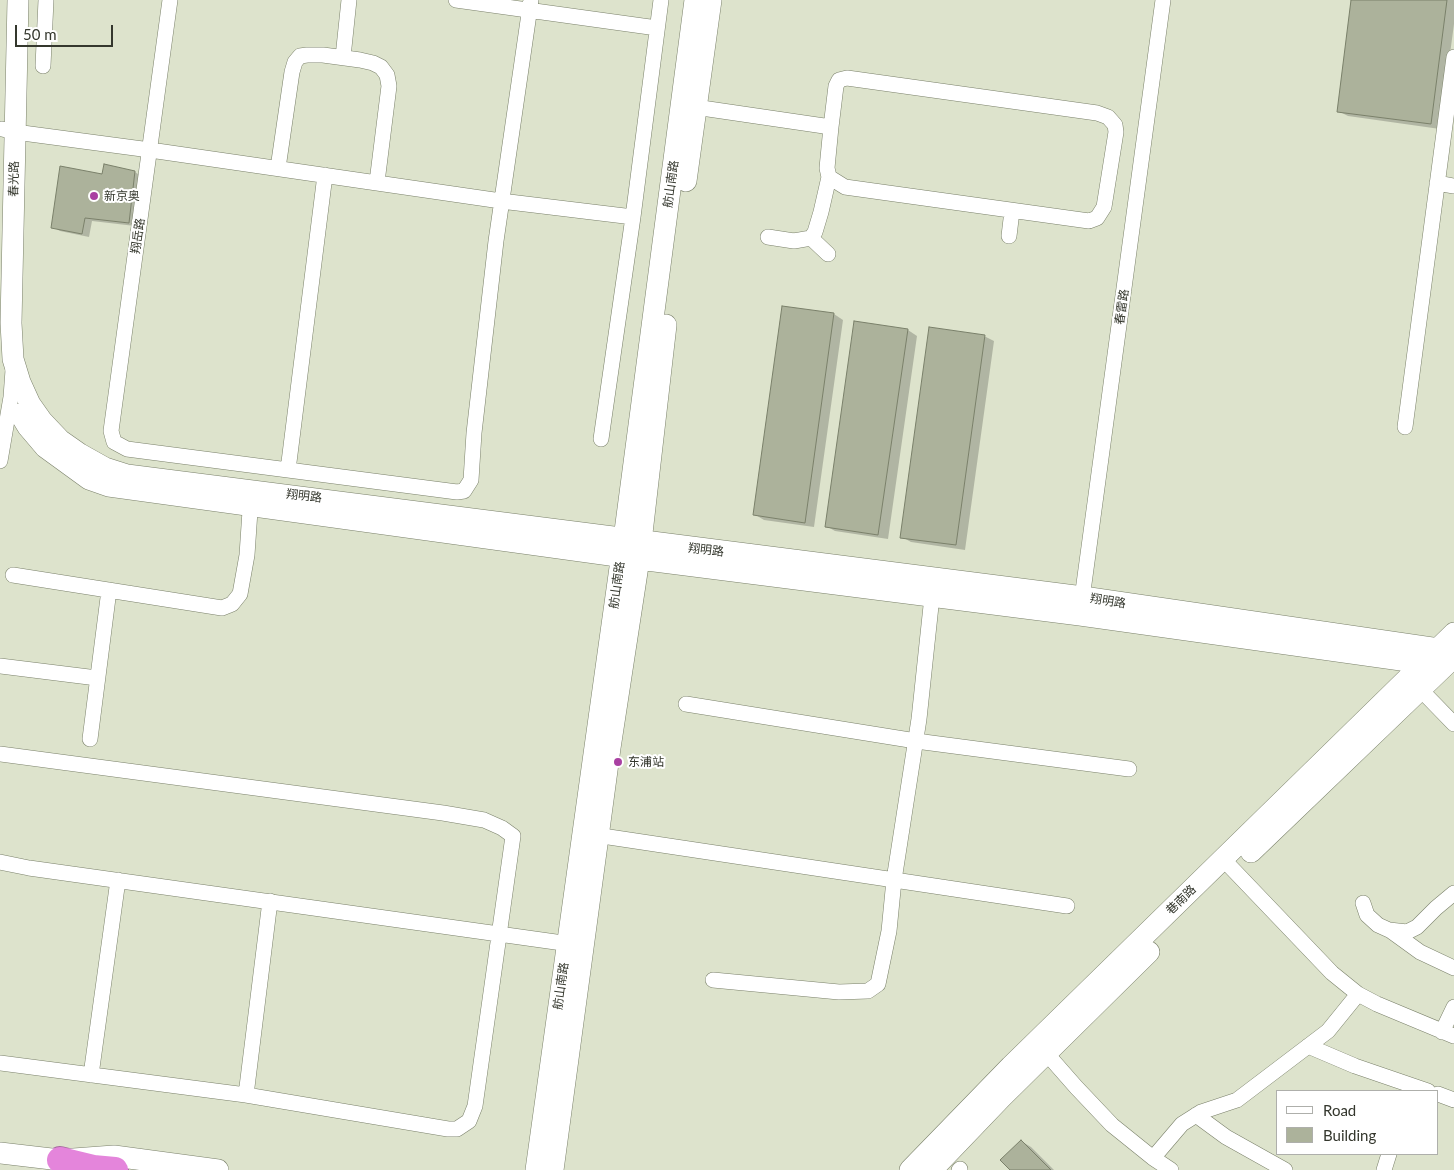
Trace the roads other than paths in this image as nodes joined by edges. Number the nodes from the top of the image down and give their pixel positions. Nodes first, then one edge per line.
1 (5, 0) edge
2 (18, 0) edge
3 (46, 0) edge
4 (170, 0) edge
5 (349, 0) edge
6 (456, 0) edge
7 (661, 0) edge
8 (695, 0) edge
9 (711, 0) edge
10 (1163, 0) edge
11 (530, 5) edge
12 (658, 28) junction
13 (343, 57) junction
14 (1454, 57) edge
15 (43, 66) dead end
16 (689, 106) junction
17 (830, 126) junction
18 (8, 131) junction
19 (150, 150) junction
20 (278, 168) junction
21 (325, 175) junction
22 (829, 177) junction
23 (377, 182) junction
24 (1437, 183) junction
25 (1454, 186) edge
26 (0, 190) edge
27 (501, 201) junction
28 (1012, 211) junction
29 (633, 218) junction
30 (1008, 236) dead end
31 (768, 237) dead end
32 (811, 238) junction
33 (828, 254) dead end
34 (7, 362) edge
35 (11, 397) junction
36 (1404, 427) dead end
37 (601, 439) dead end
38 (0, 461) edge
39 (288, 470) junction
40 (250, 497) junction
41 (632, 549) junction
42 (13, 575) dead end
43 (933, 587) junction
44 (109, 590) junction
45 (1081, 606) junction
46 (1454, 633) edge
47 (1448, 656) edge
48 (1423, 664) junction
49 (0, 666) edge
50 (98, 678) junction
51 (1414, 685) junction
52 (686, 704) dead end
53 (1447, 710) edge
54 (1454, 724) edge
55 (90, 739) dead end
56 (916, 741) junction
57 (0, 754) edge
58 (1129, 768) dead end
59 (590, 834) junction
60 (0, 862) edge
61 (1228, 865) junction
62 (118, 880) junction
63 (894, 880) junction
64 (1454, 893) edge
65 (270, 901) junction
66 (1363, 903) dead end
67 (1067, 906) dead end
68 (1389, 930) junction
69 (500, 935) junction
70 (575, 945) junction
71 (1454, 968) edge
72 (713, 980) dead end
73 (1358, 994) junction
74 (1454, 1007) edge
75 (1448, 1034) edge
76 (1308, 1046) junction
77 (1041, 1047) junction
78 (559, 1061) junction
79 (0, 1063) edge
80 (91, 1075) junction
81 (1411, 1088) edge
82 (1439, 1094) edge
83 (246, 1095) junction
84 (1454, 1100) edge
85 (1196, 1115) junction
86 (0, 1153) edge
87 (1389, 1155) edge
88 (1154, 1158) junction
89 (60, 1160) junction
90 (115, 1170) edge
91 (218, 1170) edge
92 (529, 1170) edge
93 (536, 1170) edge
94 (553, 1170) edge
95 (562, 1170) edge
96 (910, 1170) edge
97 (932, 1170) edge
98 (1171, 1170) edge
99 (1285, 1170) edge
100 (1384, 1170) edge

1 - 18 street, 春光路
2 - 18 street, 春光路
3 - 15 street
4 - 19 street, 翔岳路
5 - 13 street
6 - 11 street
7 - 12 street
8 - 16 street, 舫山南路
9 - 16 street, 舫山南路
10 - 45 street, 春雷路
11 - 12 street
11 - 27 street
12 - 29 street
13 - 20 street
13 - 23 street
14 - 24 street
16 - 17 street
16 - 41 street, 舫山南路
17 - 22 street
17 - 28 street
18 - 19 street
18 - 26 street, 春光路
18 - 34 street, 春光路
19 - 20 street
19 - 39 street, 翔岳路
20 - 21 street
21 - 23 street
21 - 39 street
22 - 28 street
22 - 32 street
23 - 27 street
24 - 25 street
24 - 36 street
27 - 29 street
27 - 39 street
28 - 30 street
29 - 37 street
31 - 32 street
32 - 33 street
34 - 35 street, 春光路
34 - 40 street, 翔明路
35 - 38 street
35 - 40 street, 翔明路
40 - 41 street, 翔明路
40 - 44 street
41 - 43 street, 翔明路
41 - 59 street, 舫山南路
42 - 44 street
43 - 45 street, 翔明路
43 - 56 street
44 - 50 street
45 - 47 street, 翔明路
45 - 48 street, 翔明路
46 - 47 street, 巷南路
47 - 48 street, 巷南路
47 - 51 street, 巷南路
48 - 51 street, 巷南路
49 - 50 street
50 - 55 street
51 - 53 street
51 - 61 street, 巷南路
52 - 56 street
53 - 54 street
56 - 58 street
56 - 63 street
57 - 69 street
59 - 63 street
59 - 70 street, 舫山南路
60 - 62 street
61 - 73 street
61 - 77 street, 巷南路
62 - 65 street
62 - 80 street
63 - 67 street
63 - 72 street
64 - 68 street
65 - 69 street
65 - 83 street
66 - 68 street
68 - 71 street
69 - 70 street
69 - 83 street
70 - 78 street, 舫山南路
73 - 75 street
73 - 76 street
74 - 75 street
76 - 81 street
76 - 85 street
77 - 88 street
77 - 96 street, 巷南路
77 - 97 street, 巷南路
78 - 92 street
78 - 93 street, 舫山南路
78 - 94 street, 舫山南路
78 - 95 street
79 - 80 street
80 - 83 street
82 - 84 street
85 - 88 street
85 - 99 street
86 - 89 street
87 - 100 street
88 - 98 street
89 - 90 highway
89 - 91 street

